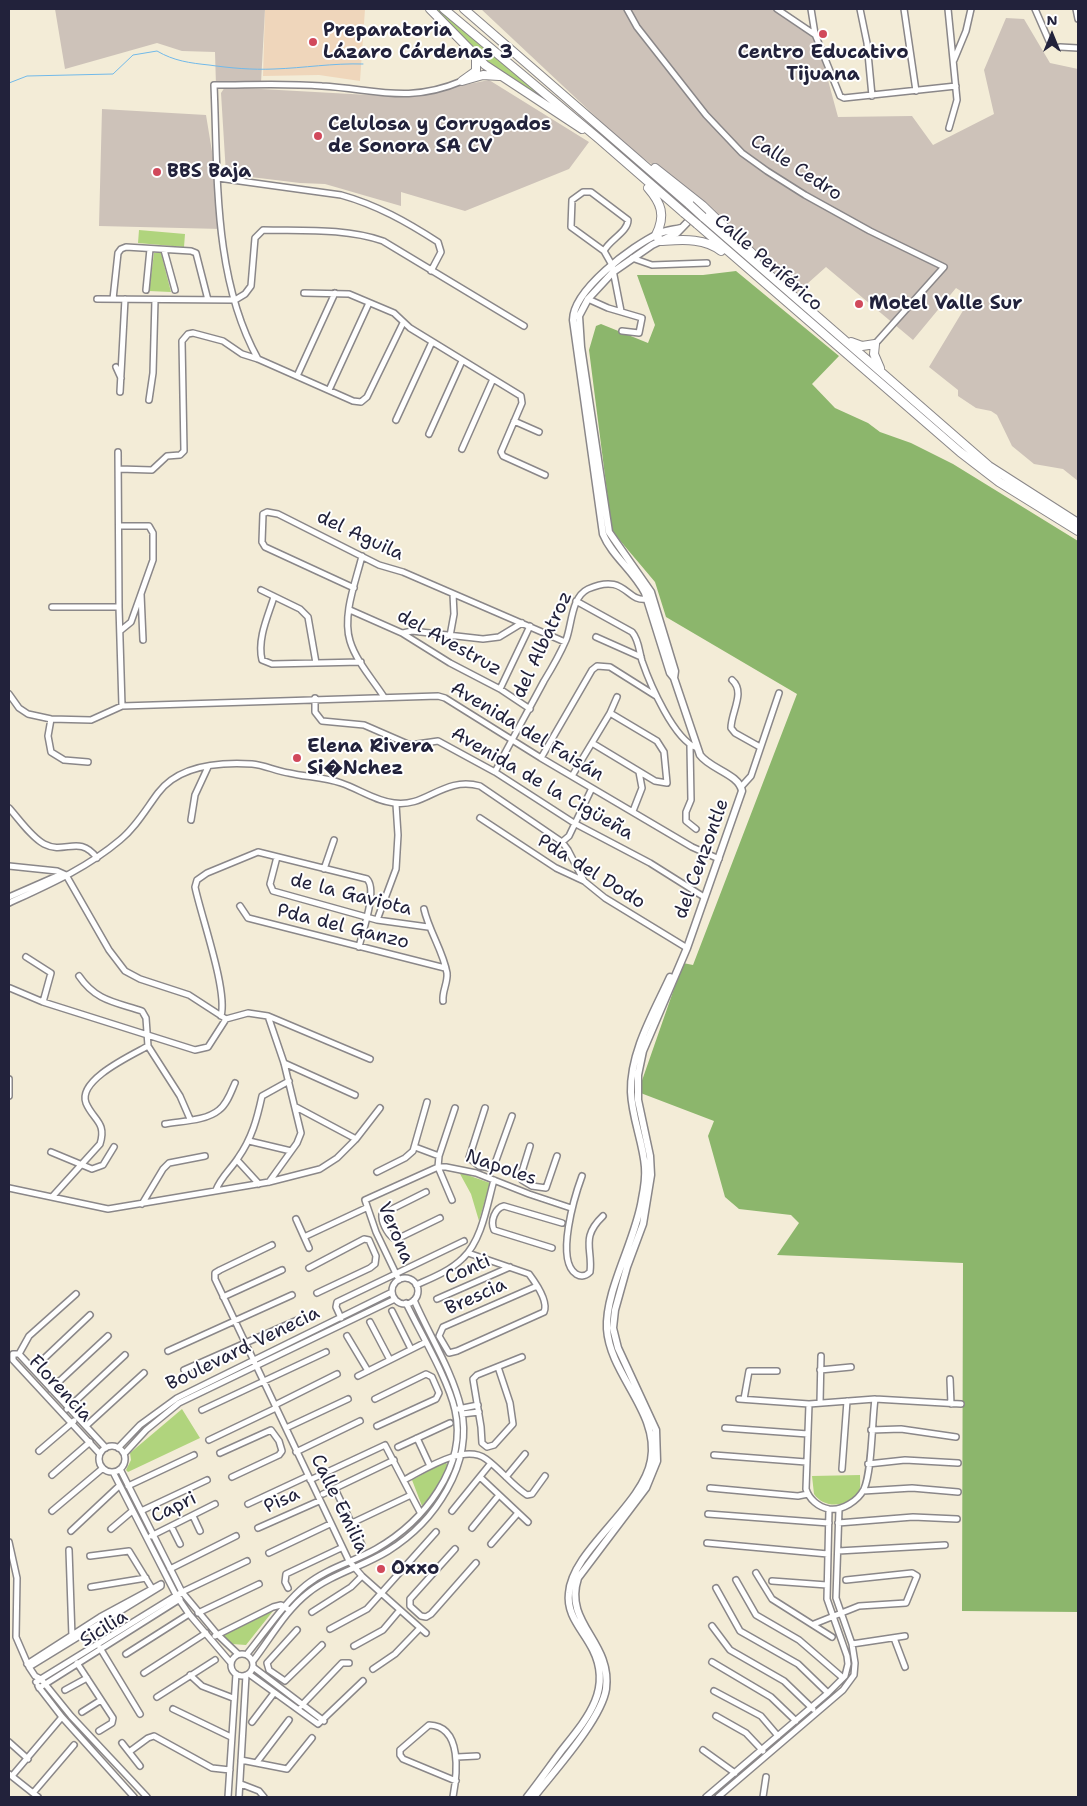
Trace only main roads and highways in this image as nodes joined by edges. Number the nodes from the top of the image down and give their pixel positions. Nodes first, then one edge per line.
1 (430, 9) edge
2 (444, 9) edge
3 (464, 9) edge
4 (476, 56) junction
5 (501, 76) junction
6 (599, 138) junction
7 (626, 149) junction
8 (628, 166) junction
9 (703, 206) junction
10 (658, 238) junction
11 (743, 263) junction
12 (613, 268) junction
13 (768, 274) junction
14 (840, 336) junction
15 (883, 372) junction
16 (1078, 523) edge
17 (1078, 531) edge
18 (674, 678) junction
19 (570, 1745) junction
20 (526, 1797) edge
21 (534, 1797) edge

1 - 4 highway
2 - 6 highway, Calle Periférico
3 - 7 highway, Calle Periférico
4 - 5 highway
4 - 5 highway
5 - 6 highway
6 - 8 highway, Calle Periférico
7 - 9 highway
7 - 13 highway, Calle Periférico, bridge
8 - 10 highway
8 - 11 highway, Calle Periférico, bridge
9 - 10 main road
9 - 13 highway
10 - 11 highway
10 - 12 main road
10 - 12 main road
11 - 17 highway, Calle Periférico
12 - 18 main road
12 - 18 main road
13 - 14 highway, Calle Periférico
14 - 15 highway, Calle Periférico
14 - 15 highway
15 - 16 highway, Calle Periférico
18 - 19 main road, del Cenzontle
19 - 20 main road
19 - 21 main road

